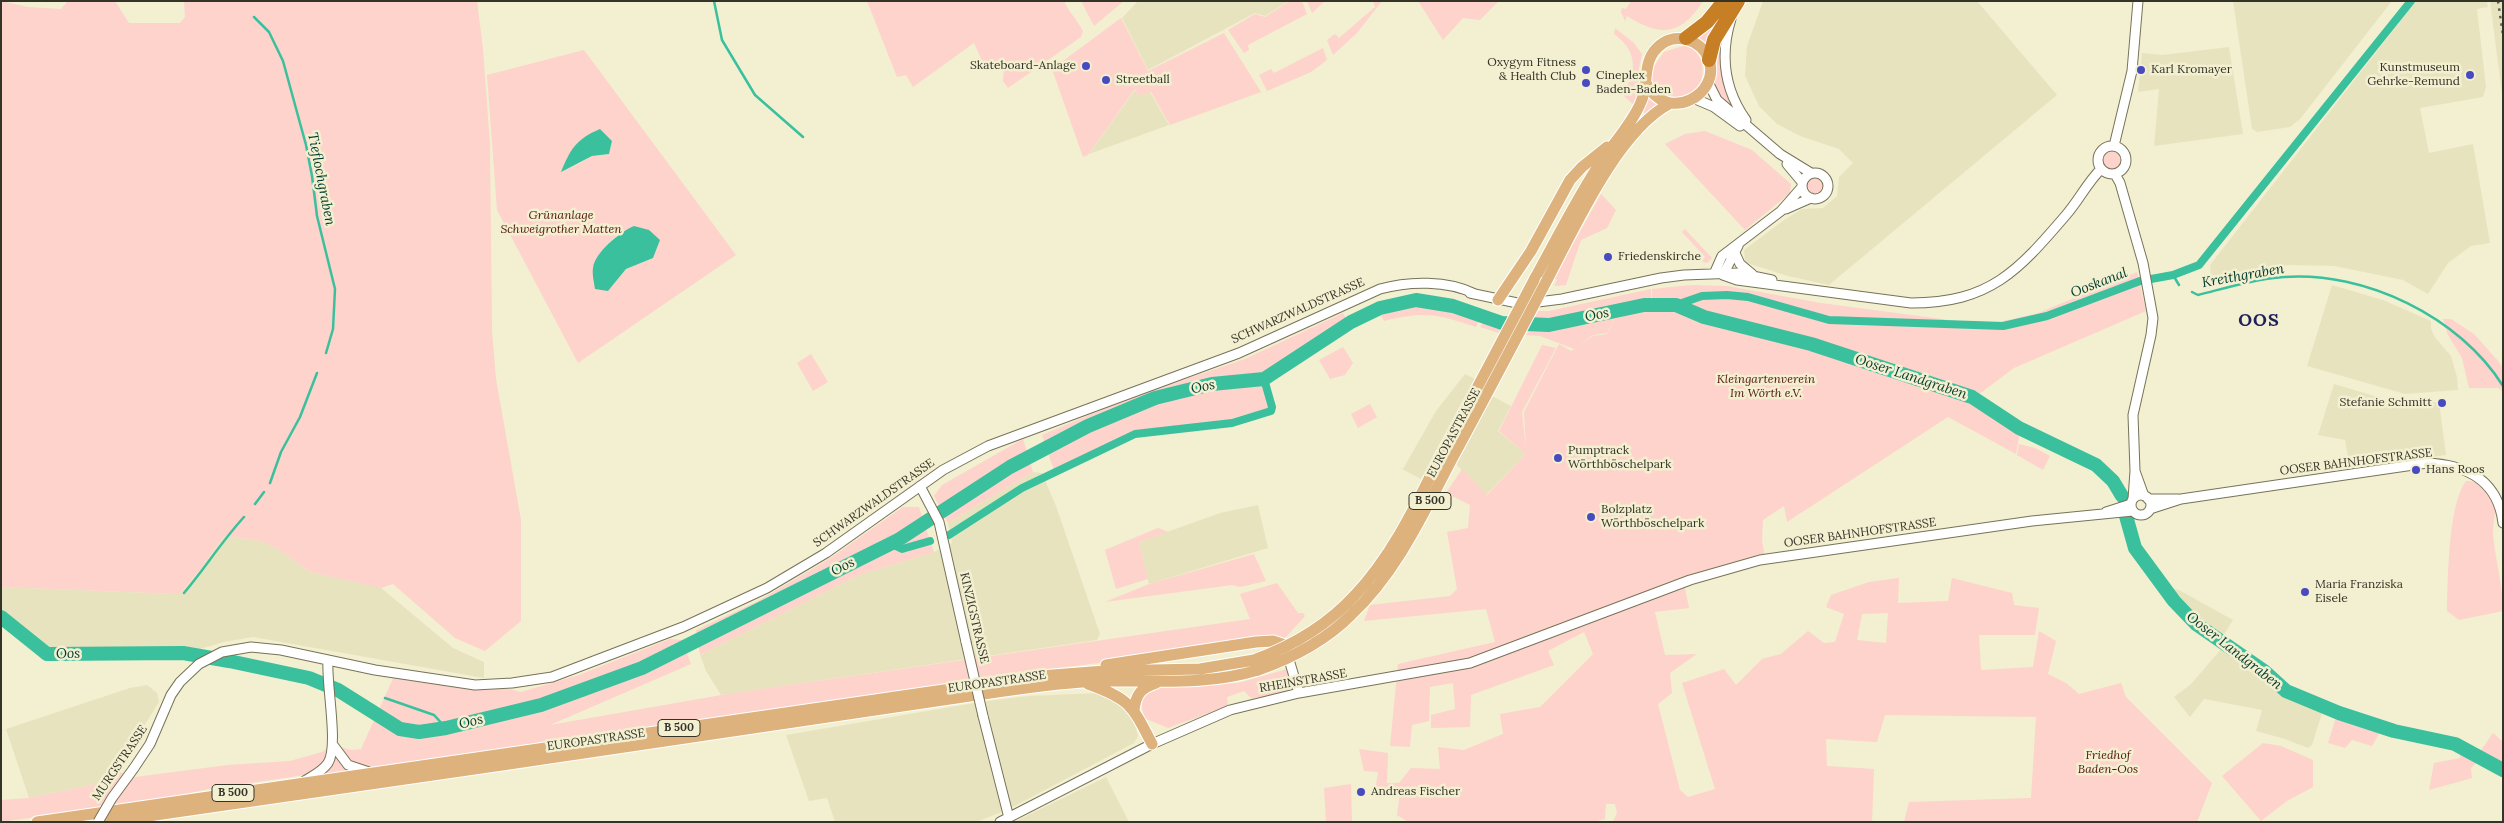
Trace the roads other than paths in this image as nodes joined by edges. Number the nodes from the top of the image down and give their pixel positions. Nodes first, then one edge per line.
1 (2138, 1) edge
2 (1733, 2) edge
3 (1686, 38) junction
4 (1709, 60) junction
5 (1708, 82) junction
6 (1646, 83) junction
7 (1693, 98) junction
8 (1669, 104) junction
9 (1753, 131) junction
10 (1617, 140) junction
11 (2114, 146) junction
12 (2101, 169) junction
13 (1811, 173) junction
14 (2115, 174) junction
15 (1802, 185) junction
16 (1811, 198) junction
17 (1781, 211) junction
18 (1741, 242) junction
19 (1734, 251) junction
20 (1719, 274) junction
21 (1753, 275) junction
22 (1784, 284) junction
23 (1498, 300) junction
24 (2135, 471) junction
25 (920, 486) junction
26 (2146, 497) junction
27 (2181, 499) junction
28 (2132, 505) junction
29 (2150, 509) junction
30 (2503, 523) edge
31 (1626, 605) joint
32 (1285, 644) joint
33 (328, 660) junction
34 (1256, 665) junction
35 (196, 666) joint
36 (1040, 676) junction
37 (1081, 682) junction
38 (1158, 682) junction
39 (1299, 693) junction
40 (1134, 710) junction
41 (1152, 744) junction
42 (333, 745) junction
43 (371, 773) junction
44 (301, 783) junction
45 (1009, 818) junction
46 (37, 822) edge
47 (98, 822) edge
48 (107, 822) edge
49 (1000, 822) edge

1 - 11 street
2 - 3 highway, B 500
2 - 4 highway
2 - 9 street
3 - 4 main road
3 - 6 main road, B 500
4 - 5 main road
5 - 7 main road
5 - 9 street
6 - 8 main road
6 - 10 main road, EUROPASTRASSE / B 500
7 - 8 main road, B 500
7 - 15 street
8 - 34 main road, EUROPASTRASSE / B 500, bridge
9 - 13 street
10 - 23 main road
10 - 34 main road, EUROPASTRASSE / B 500, bridge
11 - 12 street
11 - 14 street
12 - 14 street
12 - 22 street, SCHWARZWALDSTRASSE
13 - 15 street
13 - 16 street
14 - 24 street
15 - 16 street
15 - 17 street
16 - 17 street
17 - 18 street
18 - 19 street
18 - 20 street
19 - 20 street
19 - 21 street
20 - 21 street, SCHWARZWALDSTRASSE
20 - 22 street, SCHWARZWALDSTRASSE
20 - 23 street, SCHWARZWALDSTRASSE
21 - 22 street, SCHWARZWALDSTRASSE
23 - 25 street, SCHWARZWALDSTRASSE
24 - 26 street
24 - 28 street
25 - 33 street, SCHWARZWALDSTRASSE
25 - 45 street, KINZIGSTRASSE, bridge
26 - 27 street, OOSER BAHNHOFSTRASSE
26 - 28 street, OOSER BAHNHOFSTRASSE
26 - 29 street
27 - 29 street, OOSER BAHNHOFSTRASSE
27 - 30 street, OOSER BAHNHOFSTRASSE
28 - 29 street, OOSER BAHNHOFSTRASSE
28 - 31 street, OOSER BAHNHOFSTRASSE
31 - 39 street, RHEINSTRASSE
32 - 36 main road
32 - 39 street
33 - 35 street, SCHWARZWALDSTRASSE
33 - 42 street
34 - 36 main road, EUROPASTRASSE / B 500
34 - 38 main road, EUROPASTRASSE / B 500
35 - 47 street, MURGSTRASSE, bridge
36 - 43 main road, EUROPASTRASSE / B 500
37 - 38 main road, EUROPASTRASSE / B 500
37 - 40 main road
37 - 48 main road, EUROPASTRASSE / B 500
38 - 40 main road
39 - 41 street, RHEINSTRASSE
40 - 41 main road
41 - 45 street, RHEINSTRASSE
42 - 43 street
42 - 44 street
43 - 44 main road, EUROPASTRASSE / B 500
44 - 46 main road, EUROPASTRASSE / B 500
45 - 49 street, RHEINSTRASSE

